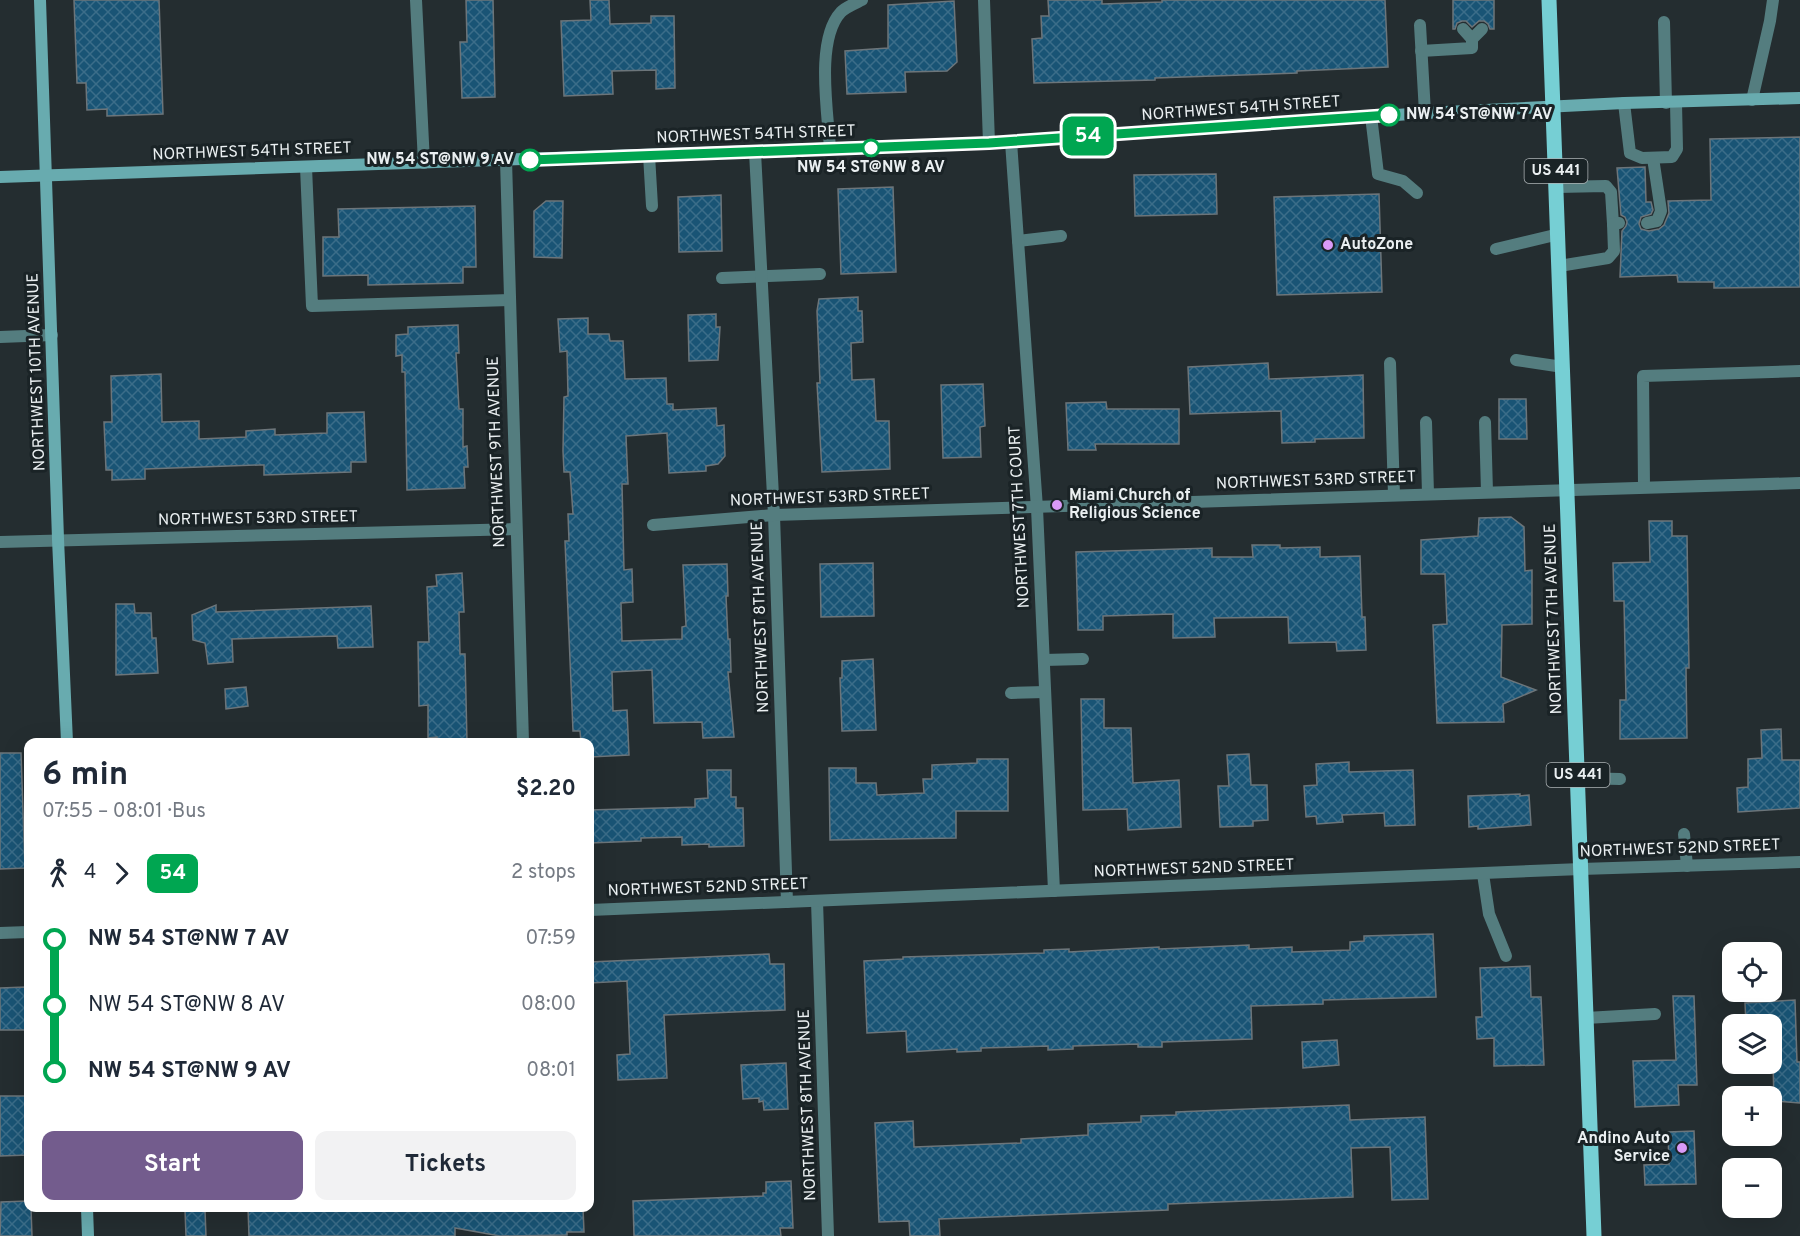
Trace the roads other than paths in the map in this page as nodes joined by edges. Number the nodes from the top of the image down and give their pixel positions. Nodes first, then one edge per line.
1 (40, 0) edge
2 (417, 0) edge
3 (862, 0) edge
4 (984, 0) edge
5 (1549, 0) edge
6 (1773, 0) edge
7 (1664, 22) dead end
8 (1420, 25) dead end
9 (1463, 29) dead end
10 (1482, 29) dead end
11 (1472, 39) junction
12 (1421, 51) junction
13 (1800, 98) edge
14 (1752, 100) junction
15 (1624, 103) junction
16 (1671, 103) junction
17 (1553, 106) junction
18 (1425, 113) junction
19 (1371, 116) junction
20 (1011, 142) junction
21 (989, 143) junction
22 (830, 149) junction
23 (755, 152) junction
24 (649, 156) junction
25 (1653, 158) junction
26 (506, 160) junction
27 (424, 163) junction
28 (306, 167) junction
29 (47, 176) junction
30 (0, 177) edge
31 (1557, 187) junction
32 (1417, 193) dead end
33 (652, 206) dead end
34 (1647, 223) dead end
35 (1559, 234) junction
36 (1061, 236) dead end
37 (1018, 242) junction
38 (1496, 249) dead end
39 (1559, 266) junction
40 (820, 274) dead end
41 (762, 276) junction
42 (722, 278) dead end
43 (510, 300) junction
44 (52, 335) junction
45 (0, 337) edge
46 (1516, 360) dead end
47 (1390, 363) dead end
48 (1563, 367) junction
49 (1800, 370) edge
50 (1426, 422) dead end
51 (1485, 422) dead end
52 (1800, 483) edge
53 (1644, 487) junction
54 (1567, 489) junction
55 (1487, 492) junction
56 (1428, 494) junction
57 (1394, 495) junction
58 (1037, 508) junction
59 (774, 515) junction
60 (653, 525) dead end
61 (516, 530) junction
62 (58, 539) junction
63 (0, 542) edge
64 (1083, 659) dead end
65 (1044, 660) junction
66 (1045, 692) junction
67 (1011, 693) dead end
68 (67, 738) edge
69 (522, 738) edge
70 (1578, 777) junction
71 (1620, 779) dead end
72 (1684, 834) dead end
73 (1800, 862) edge
74 (1686, 866) junction
75 (1581, 869) junction
76 (1483, 874) junction
77 (1054, 891) junction
78 (818, 901) junction
79 (787, 902) junction
80 (594, 910) edge
81 (24, 932) edge
82 (0, 933) edge
83 (1506, 957) dead end
84 (1655, 1014) dead end
85 (1586, 1018) junction
86 (87, 1212) edge
87 (88, 1236) edge
88 (828, 1236) edge
89 (1594, 1236) edge

1 - 29 main road, NORTHWEST 10TH AVENUE
2 - 27 street
3 - 22 street
4 - 21 street
5 - 17 main road, NORTHWEST 7TH AVENUE / US 441
6 - 14 street
7 - 16 street
8 - 12 street
9 - 11 street
10 - 11 street
11 - 12 street
12 - 18 street
13 - 14 main road, NORTHWEST 54TH STREET
14 - 16 main road, NORTHWEST 54TH STREET
15 - 16 main road, NORTHWEST 54TH STREET
15 - 17 main road, NORTHWEST 54TH STREET
15 - 25 street
16 - 25 street
17 - 18 main road, NORTHWEST 54TH STREET
17 - 31 main road, NORTHWEST 7TH AVENUE / US 441
18 - 19 main road, NORTHWEST 54TH STREET
19 - 20 main road, NORTHWEST 54TH STREET
19 - 32 street
20 - 21 main road, NORTHWEST 54TH STREET
20 - 37 street, NORTHWEST 7TH COURT
21 - 22 main road, NORTHWEST 54TH STREET
22 - 23 main road, NORTHWEST 54TH STREET
23 - 24 main road, NORTHWEST 54TH STREET
23 - 41 street, NORTHWEST 8TH AVENUE
24 - 26 main road, NORTHWEST 54TH STREET
24 - 33 street
25 - 34 street
26 - 27 main road, NORTHWEST 54TH STREET
26 - 43 street, NORTHWEST 9TH AVENUE
27 - 28 main road, NORTHWEST 54TH STREET
28 - 29 main road, NORTHWEST 54TH STREET
28 - 43 street
29 - 30 main road, NORTHWEST 54TH STREET
29 - 44 main road, NORTHWEST 10TH AVENUE
31 - 35 main road, NORTHWEST 7TH AVENUE / US 441
31 - 39 street
35 - 38 street
35 - 39 main road, NORTHWEST 7TH AVENUE / US 441
36 - 37 street
37 - 58 street, NORTHWEST 7TH COURT
39 - 48 main road, NORTHWEST 7TH AVENUE / US 441
40 - 41 street
41 - 42 street
41 - 59 street, NORTHWEST 8TH AVENUE
43 - 61 street, NORTHWEST 9TH AVENUE
44 - 45 street
44 - 62 main road, NORTHWEST 10TH AVENUE
46 - 48 street
47 - 57 street
48 - 54 main road, NORTHWEST 7TH AVENUE / US 441
49 - 53 street
50 - 56 street
51 - 55 street
52 - 53 street, NORTHWEST 53RD STREET
53 - 54 street, NORTHWEST 53RD STREET
54 - 55 street, NORTHWEST 53RD STREET
54 - 70 main road, NORTHWEST 7TH AVENUE / US 441
55 - 56 street, NORTHWEST 53RD STREET
56 - 57 street, NORTHWEST 53RD STREET
57 - 58 street, NORTHWEST 53RD STREET
58 - 59 street, NORTHWEST 53RD STREET
58 - 65 street, NORTHWEST 7TH COURT
59 - 60 street, NORTHWEST 53RD STREET
59 - 79 street, NORTHWEST 8TH AVENUE
61 - 62 street, NORTHWEST 53RD STREET
61 - 69 street, NORTHWEST 9TH AVENUE
62 - 63 street, NORTHWEST 53RD STREET
62 - 68 main road, NORTHWEST 10TH AVENUE
64 - 65 street
65 - 66 street, NORTHWEST 7TH COURT
66 - 67 street
66 - 77 street, NORTHWEST 7TH COURT
70 - 71 street
70 - 75 main road, NORTHWEST 7TH AVENUE / US 441
72 - 74 street
73 - 74 street, NORTHWEST 52ND STREET
74 - 75 street, NORTHWEST 52ND STREET
75 - 76 street, NORTHWEST 52ND STREET
75 - 85 main road, NORTHWEST 7TH AVENUE / US 441
76 - 77 street, NORTHWEST 52ND STREET
76 - 83 street
77 - 78 street, NORTHWEST 52ND STREET
78 - 79 street, NORTHWEST 52ND STREET
78 - 88 street, NORTHWEST 8TH AVENUE
79 - 80 street, NORTHWEST 52ND STREET
81 - 82 street
84 - 85 street
85 - 89 main road, NORTHWEST 7TH AVENUE / US 441
86 - 87 main road

